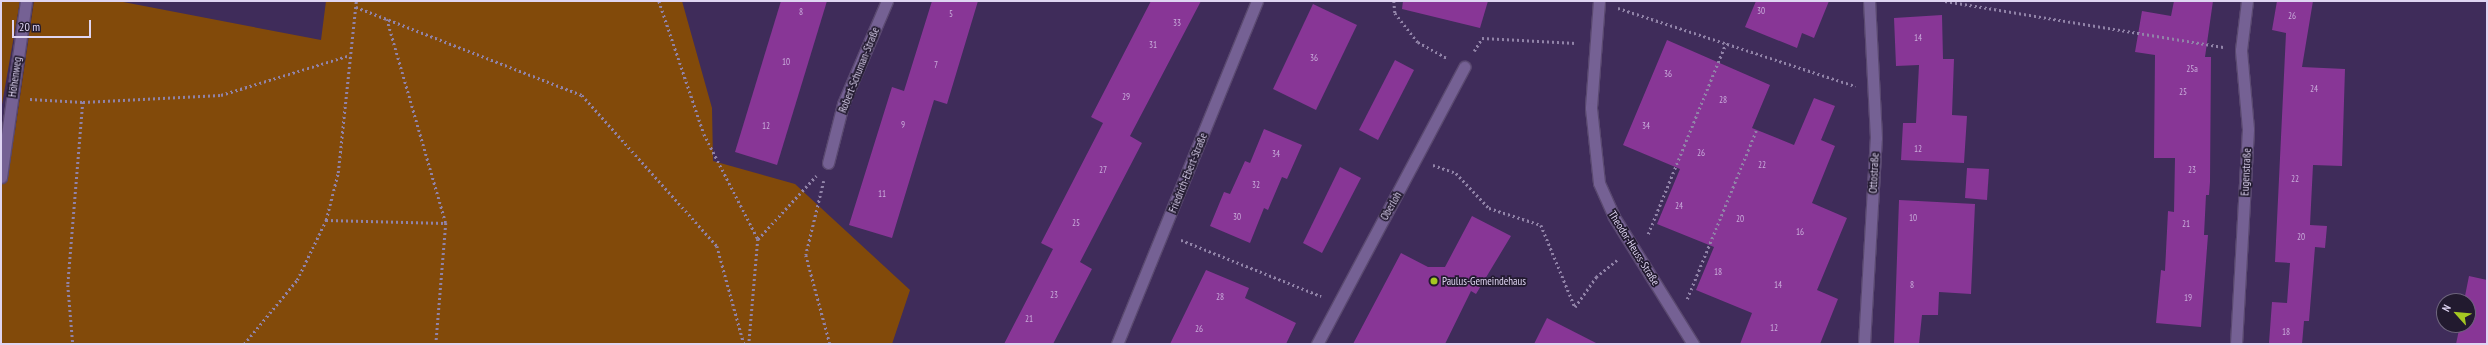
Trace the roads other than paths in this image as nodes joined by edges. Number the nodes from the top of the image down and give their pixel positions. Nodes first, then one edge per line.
1 (26, 1) edge
2 (887, 1) edge
3 (1257, 1) edge
4 (1869, 1) edge
5 (2247, 1) edge
6 (1599, 2) edge
7 (1464, 67) road end
8 (828, 163) road end
9 (1, 177) edge
10 (1117, 344) edge
11 (1317, 344) edge
12 (1693, 344) edge
13 (1864, 344) edge
14 (2236, 344) edge

1 - 9 street, Höhenweg
2 - 8 street, Robert-Schuman-Straße
3 - 10 street, Friedrich-Ebert-Straße
4 - 13 street, Ottostraße
5 - 14 street, Eugenstraße
6 - 12 street, Theodor-Heuss-Straße
7 - 11 street, Oberloh

